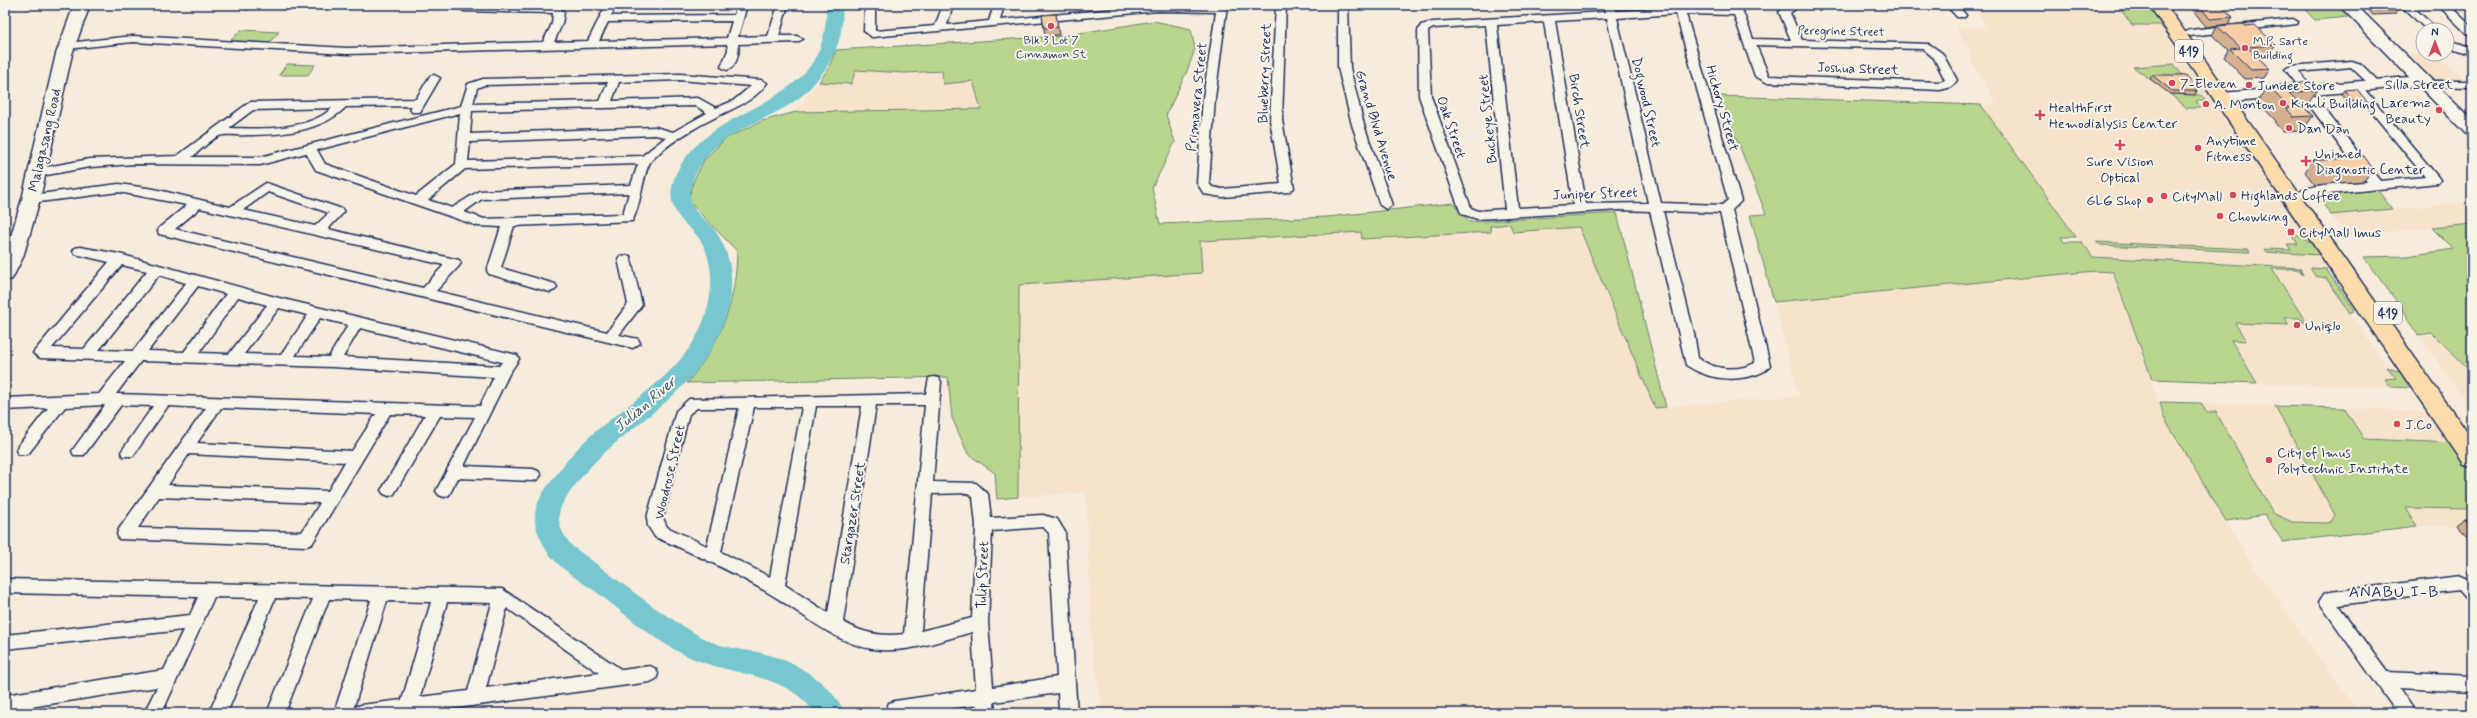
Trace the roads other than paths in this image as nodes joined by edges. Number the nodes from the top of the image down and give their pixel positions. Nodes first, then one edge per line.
1 (83, 5) edge
2 (611, 5) edge
3 (742, 5) edge
4 (783, 5) edge
5 (870, 5) edge
6 (948, 5) edge
7 (999, 5) edge
8 (1050, 5) edge
9 (1282, 5) edge
10 (1343, 5) edge
11 (1795, 5) edge
12 (1951, 5) edge
13 (2157, 5) edge
14 (2170, 5) edge
15 (2347, 5) edge
16 (2405, 5) edge
17 (2443, 5) edge
18 (1158, 6) edge
19 (1222, 7) edge
20 (464, 8) dead end
21 (1103, 9) edge
22 (1610, 10) edge
23 (1680, 11) junction
24 (1961, 15) dead end
25 (1048, 17) junction
26 (738, 18) junction
27 (604, 19) junction
28 (1549, 19) junction
29 (994, 22) junction
30 (1491, 22) junction
31 (2293, 22) dead end
32 (2424, 22) edge
33 (940, 28) junction
34 (2190, 33) junction
35 (2472, 33) edge
36 (797, 39) dead end
37 (732, 40) junction
38 (772, 40) junction
39 (1748, 42) junction
40 (1798, 43) junction
41 (592, 44) junction
42 (547, 45) junction
43 (2455, 45) edge
44 (67, 46) junction
45 (2472, 52) edge
46 (727, 67) dead end
47 (434, 78) dead end
48 (615, 78) junction
49 (2374, 84) junction
50 (2427, 84) junction
51 (2472, 84) edge
52 (1948, 85) joint
53 (2356, 86) junction
54 (2306, 90) junction
55 (2228, 97) junction
56 (420, 102) junction
57 (343, 104) junction
58 (604, 105) junction
59 (466, 108) junction
60 (715, 113) junction
61 (408, 123) junction
62 (2472, 130) edge
63 (218, 131) junction
64 (674, 136) junction
65 (465, 138) junction
66 (310, 149) junction
67 (180, 160) junction
68 (645, 160) junction
69 (462, 165) junction
70 (36, 173) junction
71 (2377, 186) junction
72 (638, 189) junction
73 (1208, 192) joint
74 (2304, 194) junction
75 (31, 199) junction
76 (418, 201) junction
77 (198, 203) junction
78 (1386, 205) dead end
79 (1655, 206) junction
80 (1580, 208) junction
81 (1725, 209) junction
82 (233, 211) junction
83 (1466, 211) joint
84 (454, 213) junction
85 (1512, 213) junction
86 (508, 224) junction
87 (318, 231) junction
88 (80, 251) dead end
89 (118, 259) junction
90 (625, 260) dead end
91 (155, 271) junction
92 (5, 274) edge
93 (195, 280) junction
94 (550, 287) dead end
95 (235, 292) junction
96 (426, 293) junction
97 (276, 302) junction
98 (318, 311) junction
99 (357, 321) junction
100 (610, 338) junction
101 (633, 343) dead end
102 (88, 354) junction
103 (137, 356) junction
104 (188, 357) junction
105 (233, 359) junction
106 (284, 361) junction
107 (333, 362) junction
108 (503, 372) junction
109 (934, 382) dead end
110 (932, 399) junction
111 (110, 400) junction
112 (870, 400) junction
113 (164, 401) junction
114 (810, 401) junction
115 (748, 402) junction
116 (60, 403) junction
117 (217, 403) junction
118 (5, 404) edge
119 (386, 409) junction
120 (435, 411) junction
121 (485, 412) junction
122 (2472, 431) edge
123 (186, 448) junction
124 (23, 450) dead end
125 (79, 451) dead end
126 (128, 452) dead end
127 (356, 457) junction
128 (2472, 457) edge
129 (454, 472) junction
130 (533, 476) dead end
131 (925, 488) junction
132 (390, 490) dead end
133 (156, 491) junction
134 (444, 491) dead end
135 (332, 497) junction
136 (984, 525) junction
137 (714, 555) junction
138 (5, 586) edge
139 (776, 588) junction
140 (209, 591) junction
141 (324, 592) junction
142 (269, 593) junction
143 (381, 593) junction
144 (2472, 593) edge
145 (441, 594) junction
146 (502, 596) junction
147 (194, 622) junction
148 (980, 623) junction
149 (834, 625) junction
150 (912, 639) junction
151 (5, 642) edge
152 (650, 674) dead end
153 (169, 677) junction
154 (620, 678) junction
155 (2382, 679) junction
156 (1065, 684) junction
157 (2472, 684) edge
158 (985, 696) junction
159 (475, 698) junction
160 (5, 702) edge
161 (399, 709) edge
162 (895, 709) dead end
163 (153, 713) edge
164 (218, 713) edge
165 (276, 713) edge
166 (343, 713) edge
167 (361, 713) edge
168 (986, 713) edge
169 (1068, 713) edge
170 (2407, 713) edge

1 - 44 main road, Malagasang Road
2 - 27 street
3 - 26 street
4 - 38 street
5 - 33 street
6 - 33 street
7 - 29 street
8 - 25 street
9 - 73 street, Blueberry Street
10 - 78 street, Grand Blvd Avenue
11 - 40 street
12 - 24 street
13 - 55 highway, 419
14 - 34 highway, 419
15 - 50 main road
16 - 32 street
17 - 35 street
18 - 19 street
18 - 21 street
19 - 73 street, Primavera Street
20 - 42 street
21 - 25 street
22 - 23 street
22 - 28 street
22 - 79 street, Dogwood Street
23 - 39 street
23 - 81 street, Hickory Street
25 - 29 street
26 - 27 street
26 - 37 street
27 - 41 street
28 - 30 street
28 - 80 street, Birch Street
29 - 33 street
30 - 83 street, Oak Street
30 - 85 street, Buckeye Street
31 - 34 street
34 - 55 highway, 419
36 - 38 street
37 - 38 street
37 - 41 street
37 - 46 street
39 - 40 street, Peregrine Street
39 - 52 street, Joshua Street
40 - 52 street, Peregrine Street
41 - 42 street
42 - 44 street
43 - 45 street
44 - 70 main road, Malagasang Road
47 - 56 street
48 - 58 street
48 - 59 street
48 - 60 street
49 - 50 main road, Silla Street
49 - 53 main road, Silla Street
49 - 54 street
50 - 51 street, Silla Street
50 - 62 main road
53 - 54 main road, Silla Street
53 - 71 street
54 - 55 main road, Silla Street
54 - 71 street
55 - 74 highway, 419
55 - 128 highway, 419
56 - 57 street
56 - 61 street
57 - 63 street
57 - 63 street
58 - 59 street
58 - 60 street
59 - 61 street
59 - 65 street
60 - 64 street
61 - 66 street
63 - 67 street
64 - 65 street
64 - 68 street
65 - 69 street
66 - 67 street
66 - 76 street
67 - 70 street
68 - 69 street
68 - 72 street
69 - 76 street
70 - 75 main road, Malagasang Road
71 - 74 street
72 - 84 street
72 - 86 street
74 - 122 highway, 419
75 - 77 street
75 - 92 main road, Malagasang Road
76 - 84 street
77 - 82 street
77 - 96 street
79 - 80 street, Juniper Street
79 - 81 street, Juniper Street
79 - 81 street, Dogwood Street
80 - 85 street, Juniper Street
82 - 87 street
82 - 87 street
83 - 85 street, Juniper Street
84 - 86 street
86 - 94 street
87 - 96 street
88 - 89 street
89 - 91 street
89 - 102 street
90 - 100 street
91 - 93 street
91 - 102 street
93 - 95 street
93 - 103 street
95 - 97 street
95 - 104 street
96 - 100 street
97 - 98 street
97 - 105 street
98 - 99 street
98 - 106 street
99 - 107 street
99 - 108 street
100 - 101 street
102 - 103 street
103 - 104 street
103 - 111 street
104 - 105 street
105 - 106 street
106 - 107 street
107 - 108 street
108 - 121 street
109 - 110 street
110 - 112 street, Woodrose Street
110 - 131 street
111 - 113 street
111 - 116 street
111 - 125 street
112 - 114 street, Woodrose Street
112 - 149 street, Stargazer Street
113 - 117 street
113 - 126 street
114 - 115 street, Woodrose Street
114 - 139 street
115 - 137 street
115 - 137 street, Woodrose Street
116 - 118 street
116 - 124 street
117 - 119 street
117 - 123 street
119 - 120 street
119 - 127 street
120 - 121 street
120 - 132 street
121 - 129 street
123 - 127 street
123 - 133 street
127 - 135 street
129 - 130 street
129 - 134 street
131 - 136 street, Tulip Street
131 - 150 street
133 - 135 street
133 - 135 street
136 - 148 street, Tulip Street
136 - 156 street
137 - 139 street, Woodrose Street
138 - 140 street
139 - 149 street, Woodrose Street
140 - 142 street
140 - 147 street
141 - 142 street
141 - 143 street
141 - 165 street
142 - 164 street
143 - 145 street
143 - 166 street
144 - 155 street
145 - 146 street
145 - 161 street
146 - 154 street
146 - 159 street
147 - 151 street
147 - 153 street
148 - 150 street, Woodrose Street
148 - 158 street, Tulip Street
149 - 150 street, Woodrose Street
152 - 154 street
153 - 160 street
153 - 163 street
154 - 159 street
155 - 157 street
155 - 170 street
156 - 158 street
156 - 169 street
158 - 162 street
158 - 168 street, Tulip Street
159 - 161 street
161 - 167 street

